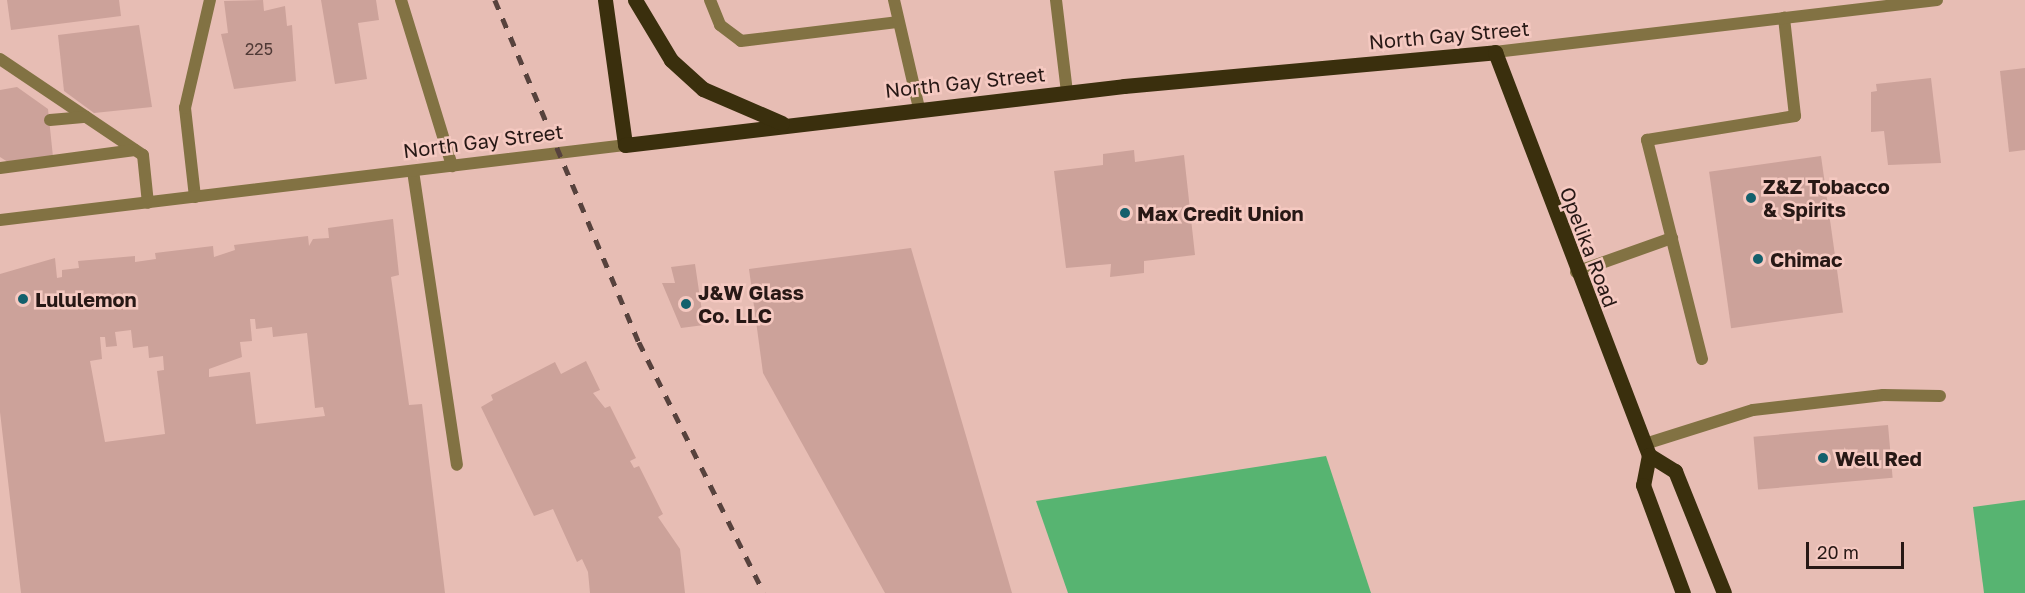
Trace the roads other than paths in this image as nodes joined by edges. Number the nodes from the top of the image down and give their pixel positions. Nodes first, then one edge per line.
1 (210, 0) edge
2 (401, 0) edge
3 (605, 0) edge
4 (635, 0) edge
5 (710, 0) edge
6 (894, 0) edge
7 (1056, 0) edge
8 (1936, 0) edge
9 (1784, 18) junction
10 (897, 22) junction
11 (1495, 52) junction
12 (0, 59) edge
13 (1067, 92) junction
14 (919, 108) junction
15 (86, 117) junction
16 (50, 120) dead end
17 (782, 123) junction
18 (625, 145) junction
19 (135, 150) junction
20 (452, 166) junction
21 (0, 168) edge
22 (413, 171) junction
23 (195, 197) junction
24 (148, 203) junction
25 (0, 220) edge
26 (1671, 238) junction
27 (1576, 272) junction
28 (1702, 359) dead end
29 (1940, 396) dead end
30 (1647, 450) junction
31 (457, 465) dead end
32 (1683, 593) edge
33 (1724, 593) edge

1 - 23 street
2 - 20 street
3 - 18 main road
4 - 17 main road
5 - 10 street
6 - 10 street
7 - 13 street
8 - 9 street, North Gay Street
9 - 11 street, North Gay Street
9 - 26 street
10 - 14 street
11 - 13 main road, North Gay Street
11 - 27 main road, Opelika Road
12 - 15 street
13 - 14 main road, North Gay Street
14 - 17 main road, North Gay Street
15 - 16 street
15 - 19 street
17 - 18 main road, North Gay Street
18 - 20 street, North Gay Street
19 - 21 street
19 - 24 street
20 - 22 street, North Gay Street
22 - 23 street, North Gay Street
22 - 31 street
23 - 24 street, North Gay Street
24 - 25 street, North Gay Street
26 - 27 street
26 - 28 street
27 - 30 main road, Opelika Road
29 - 30 street
30 - 32 main road
30 - 33 main road

